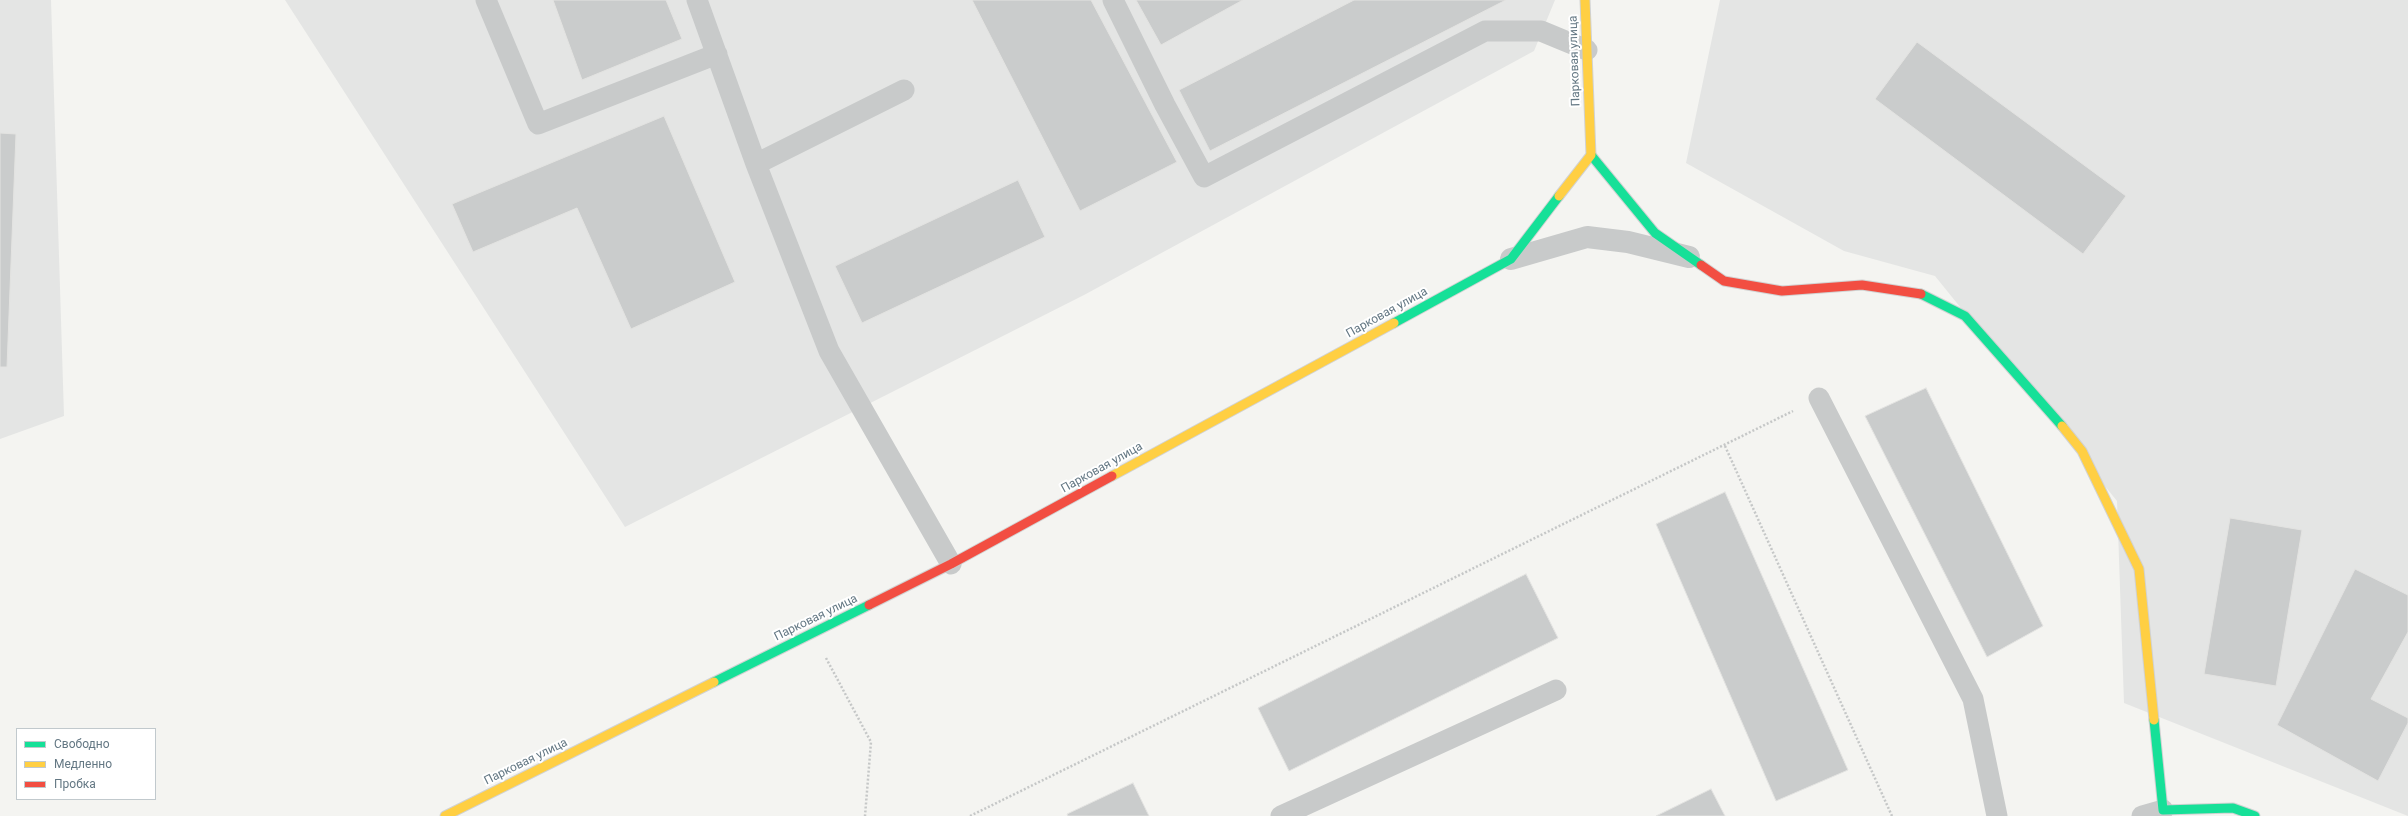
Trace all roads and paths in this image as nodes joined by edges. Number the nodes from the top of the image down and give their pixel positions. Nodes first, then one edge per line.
1 (486, 0) edge
2 (697, 0) edge
3 (1113, 0) edge
4 (1585, 0) edge
5 (1587, 50) junction
6 (717, 54) junction
7 (904, 90) dead end
8 (1591, 155) junction
9 (756, 164) junction
10 (1689, 257) junction
11 (1511, 259) junction
12 (1819, 398) joint
13 (1725, 446) junction
14 (951, 564) junction
15 (813, 632) junction
16 (1556, 690) dead end
17 (2164, 813) edge
18 (444, 816) edge
19 (865, 816) edge
20 (970, 816) edge
21 (1281, 816) edge
22 (1892, 816) edge
23 (1997, 816) edge
24 (2142, 816) edge
25 (2255, 816) edge

1 - 6 lane
2 - 6 lane
3 - 5 lane
4 - 5 street, Парковая улица
5 - 8 street, Парковая улица
6 - 9 lane
7 - 9 lane
8 - 10 street
8 - 11 street, Парковая улица
9 - 14 lane
10 - 11 street
10 - 17 street
11 - 14 street, Парковая улица
12 - 13 path
12 - 23 lane
13 - 20 path
13 - 22 path
14 - 15 street, Парковая улица
15 - 18 street, Парковая улица
15 - 19 path
16 - 21 lane
17 - 24 lane
17 - 25 street

